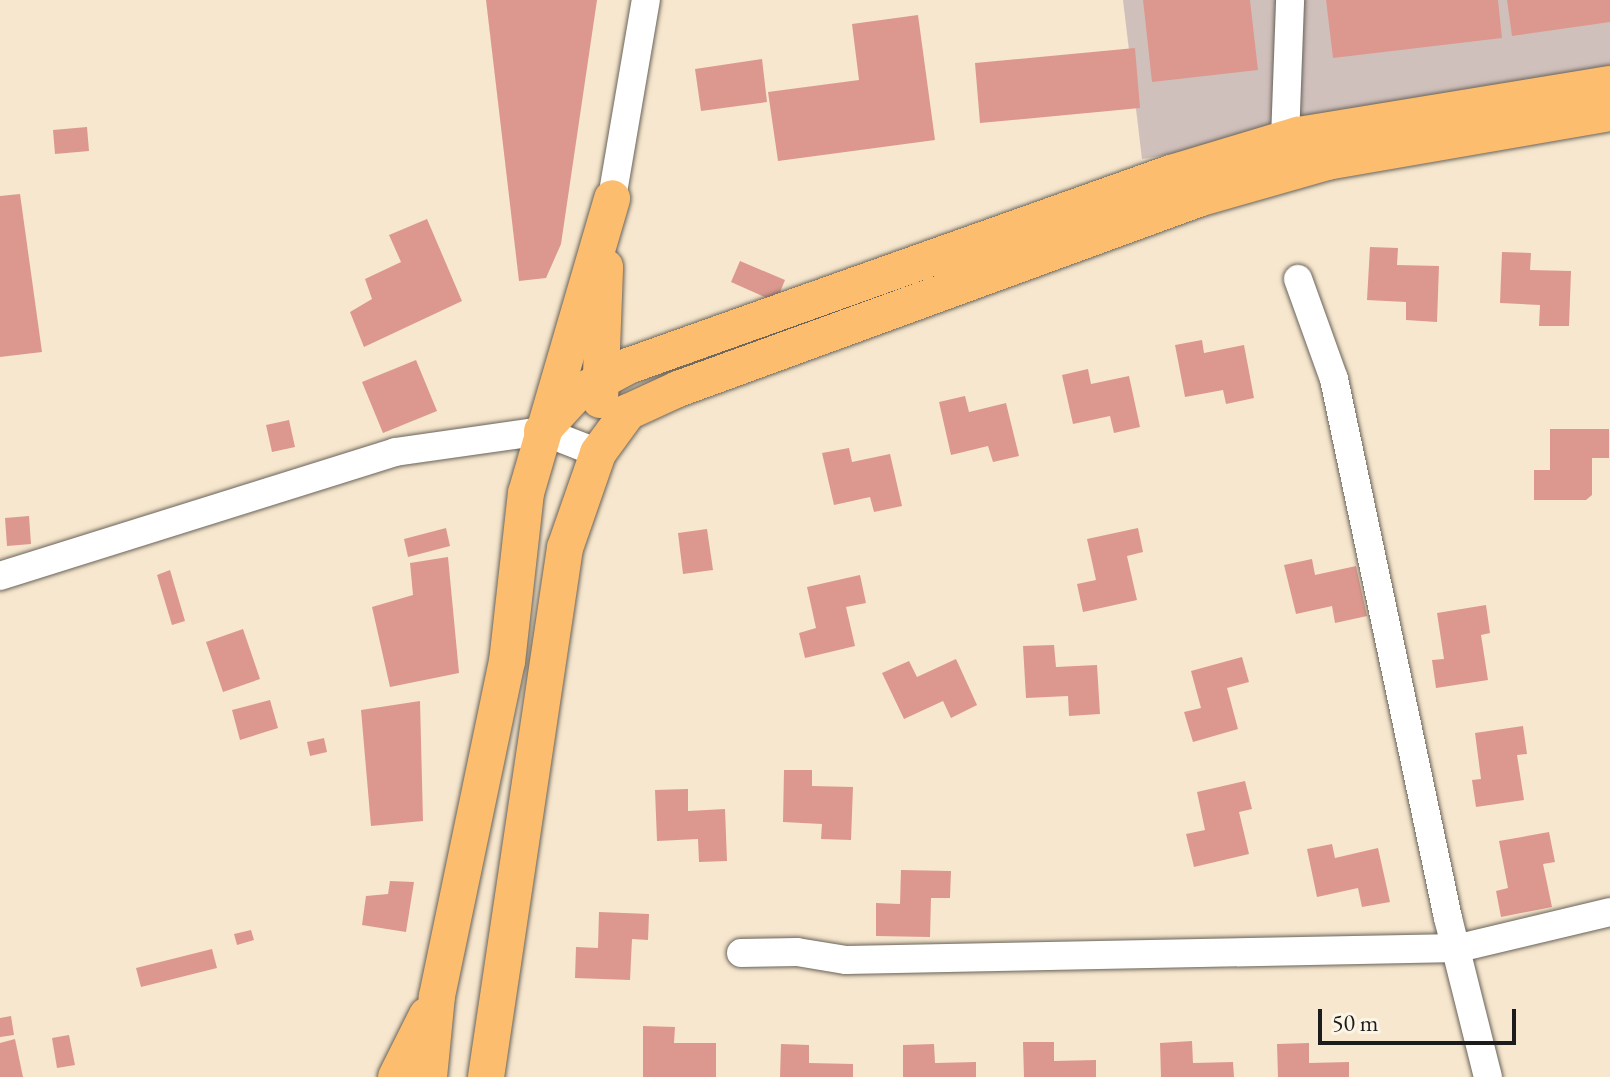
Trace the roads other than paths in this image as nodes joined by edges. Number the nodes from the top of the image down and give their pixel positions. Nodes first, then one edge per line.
1 (646, 0) edge
2 (1290, 0) edge
3 (1610, 84) edge
4 (1610, 113) edge
5 (1285, 139) junction
6 (612, 198) junction
7 (1298, 279) dead end
8 (601, 377) junction
9 (542, 431) junction
10 (598, 453) junction
11 (0, 576) edge
12 (1610, 912) edge
13 (1459, 948) junction
14 (741, 953) dead end
15 (437, 996) junction
16 (396, 1077) edge
17 (429, 1077) edge
18 (486, 1077) edge
19 (1488, 1077) edge

1 - 6 street
2 - 5 street
3 - 5 main road
4 - 10 main road
5 - 8 main road
6 - 8 main road
6 - 9 main road
7 - 13 street
8 - 9 main road
8 - 10 main road
9 - 10 street
9 - 11 street
9 - 15 main road
10 - 18 main road
12 - 13 street
13 - 14 street
13 - 19 street
15 - 16 main road
15 - 17 main road

